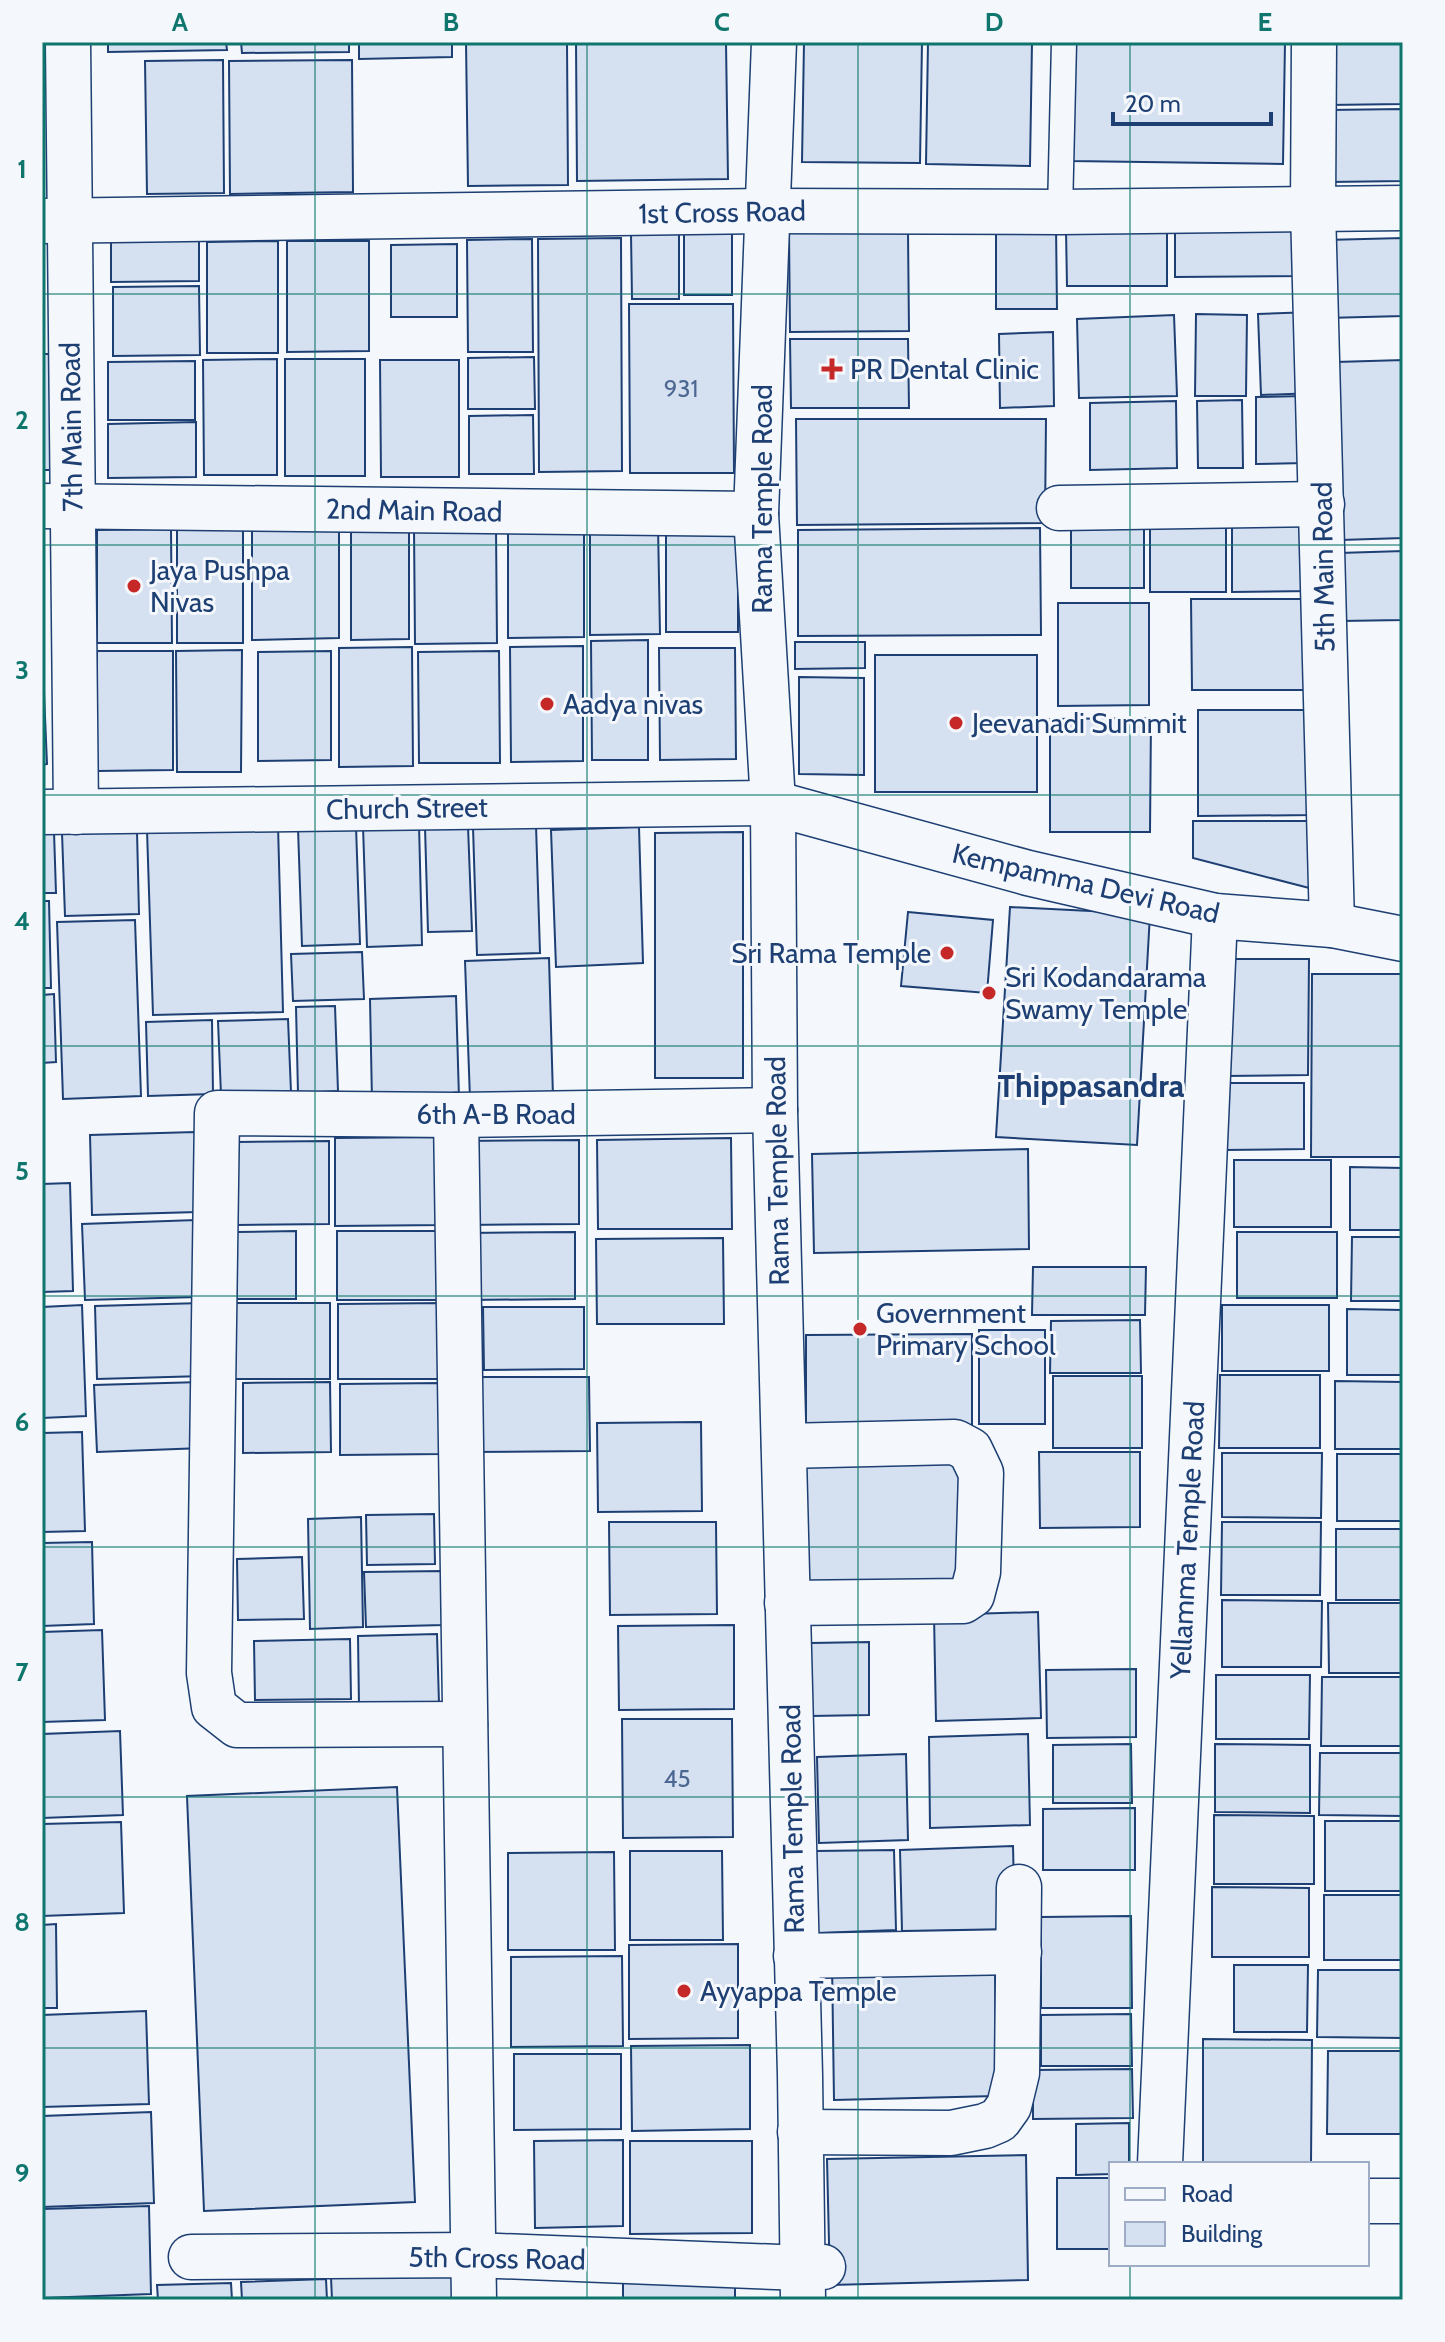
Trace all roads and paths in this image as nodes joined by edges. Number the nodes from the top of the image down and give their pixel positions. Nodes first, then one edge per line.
1 (68, 42) edge
2 (774, 42) edge
3 (1064, 42) edge
4 (1314, 42) edge
5 (1403, 208) edge
6 (1313, 209) junction
7 (767, 211) junction
8 (1060, 212) junction
9 (55, 221) edge
10 (1322, 504) junction
11 (57, 506) edge
12 (1059, 508) dead end
13 (756, 514) junction
14 (773, 803) junction
15 (59, 812) edge
16 (1215, 916) junction
17 (1332, 925) junction
18 (1403, 939) edge
19 (775, 1110) junction
20 (456, 1115) junction
21 (784, 1446) junction
22 (792, 1562) junction
23 (465, 1724) junction
24 (1019, 1887) dead end
25 (1019, 1952) junction
26 (806, 1956) junction
27 (1160, 2162) edge
28 (1369, 2201) edge
29 (1403, 2201) edge
30 (811, 2220) edge
31 (474, 2255) junction
32 (191, 2257) dead end
33 (474, 2300) edge

1 - 9 street, 7th Main Road
2 - 7 street, Rama Temple Road
3 - 8 lane
4 - 6 street, 5th Main Road
5 - 6 street, 1st Cross Road
6 - 8 street, 1st Cross Road
6 - 10 street, 5th Main Road
7 - 8 street, 1st Cross Road
7 - 9 street, 1st Cross Road
7 - 13 street, Rama Temple Road
9 - 11 street, 7th Main Road
10 - 12 street
10 - 17 street, 5th Main Road
11 - 13 street, 2nd Main Road
11 - 15 street, 7th Main Road
13 - 14 street, Rama Temple Road
14 - 15 street, Church Street
14 - 16 street, Kempamma Devi Road
14 - 19 street, Rama Temple Road
16 - 17 street, Kempamma Devi Road
16 - 27 street, Yellamma Temple Road
17 - 18 street, Kempamma Devi Road
19 - 20 street, 6th A-B Road
19 - 21 street, Rama Temple Road
20 - 23 street
20 - 23 street, 6th A-B Road
21 - 22 street, Rama Temple Road
21 - 22 street
22 - 26 street, Rama Temple Road
23 - 31 street
24 - 25 street
25 - 26 street
25 - 30 street, 5th Cross Road
26 - 30 street, Rama Temple Road
28 - 29 street
30 - 31 street, 5th Cross Road
31 - 32 street, 5th Cross Road
31 - 33 street

